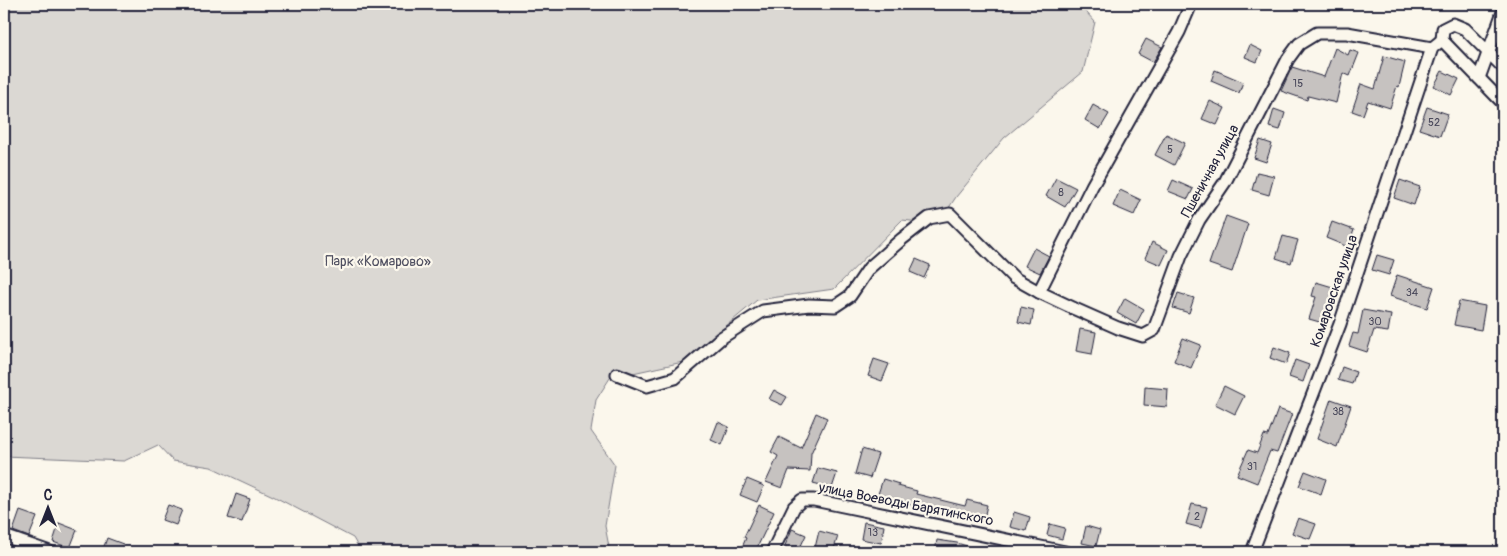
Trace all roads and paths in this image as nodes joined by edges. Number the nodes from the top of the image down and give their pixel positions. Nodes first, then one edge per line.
1 (1191, 4) edge
2 (1503, 12) edge
3 (1442, 40) junction
4 (1432, 48) junction
5 (1488, 51) junction
6 (1503, 67) edge
7 (1479, 78) junction
8 (1503, 103) edge
9 (1039, 292) junction
10 (617, 374) dead end
11 (4, 536) edge
12 (50, 552) edge
13 (772, 552) edge
14 (1064, 552) edge
15 (1252, 552) edge

1 - 9 street
2 - 5 street
3 - 4 street
3 - 5 street
3 - 7 street
4 - 9 street, Пшеничная улица
4 - 15 street, Комаровская улица
5 - 6 street
5 - 7 street
7 - 8 street
9 - 10 street, Пшеничная улица
11 - 12 street
13 - 14 street, улица Воеводы Барятинского

